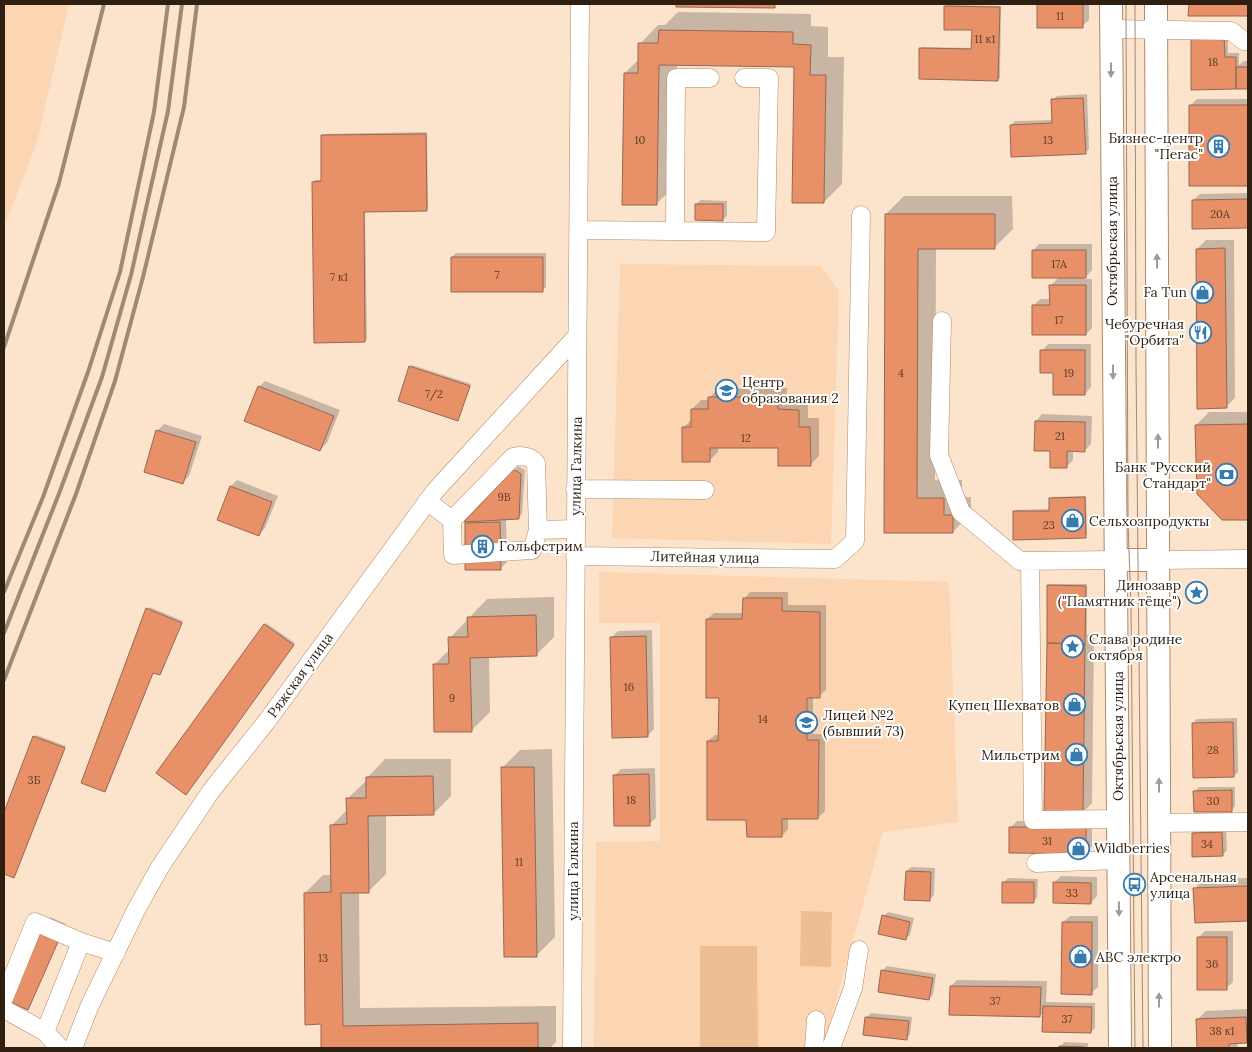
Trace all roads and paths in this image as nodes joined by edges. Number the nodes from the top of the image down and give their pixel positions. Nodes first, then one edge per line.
1 (580, 4) edge
2 (1111, 4) edge
3 (1156, 4) edge
4 (1111, 29) junction
5 (1156, 29) junction
6 (1248, 41) edge
7 (710, 78) dead end
8 (744, 78) dead end
9 (861, 215) dead end
10 (579, 230) junction
11 (675, 231) junction
12 (942, 320) dead end
13 (577, 336) junction
14 (575, 489) junction
15 (705, 490) dead end
16 (427, 501) junction
17 (452, 520) junction
18 (575, 529) junction
19 (538, 530) junction
20 (575, 556) junction
21 (1248, 559) edge
22 (1116, 560) junction
23 (1158, 560) junction
24 (1025, 561) junction
25 (1119, 819) junction
26 (1248, 822) edge
27 (1159, 823) junction
28 (1119, 860) junction
29 (1036, 863) dead end
30 (81, 942) junction
31 (859, 950) dead end
32 (116, 953) junction
33 (4, 998) edge
34 (4, 1009) edge
35 (816, 1020) dead end
36 (44, 1032) junction
37 (60, 1048) edge
38 (73, 1048) edge
39 (572, 1048) edge
40 (814, 1048) edge
41 (831, 1048) edge
42 (1120, 1048) edge
43 (1160, 1048) edge

1 - 10 street, улица Галкина
2 - 4 main road, Октябрьская улица
3 - 5 main road
4 - 5 street
4 -> 22 main road, Октябрьская улица
5 - 6 street
23 -> 5 main road
7 - 11 street
8 - 11 street
9 - 20 street, Литейная улица
10 - 11 street
10 - 13 street, улица Галкина
12 - 24 street
13 - 14 street, улица Галкина
13 - 16 street, Ряжская улица
14 - 15 street
14 - 18 street, улица Галкина
16 - 17 street
16 - 32 street, Ряжская улица
17 - 19 street
17 - 19 street
18 - 19 street
18 - 20 street, улица Галкина
20 - 39 street, улица Галкина
21 - 23 street
22 - 23 main road
22 - 24 street
22 - 25 main road, Октябрьская улица
27 -> 23 main road
24 - 25 street
25 - 28 main road, Октябрьская улица
26 - 27 street
43 -> 27 main road
28 - 29 street
28 -> 42 main road, Октябрьская улица
30 - 32 street
30 - 33 street
30 - 36 street
31 - 41 street
32 - 38 street, Ряжская улица
34 - 36 street
35 - 40 street
36 - 37 street

